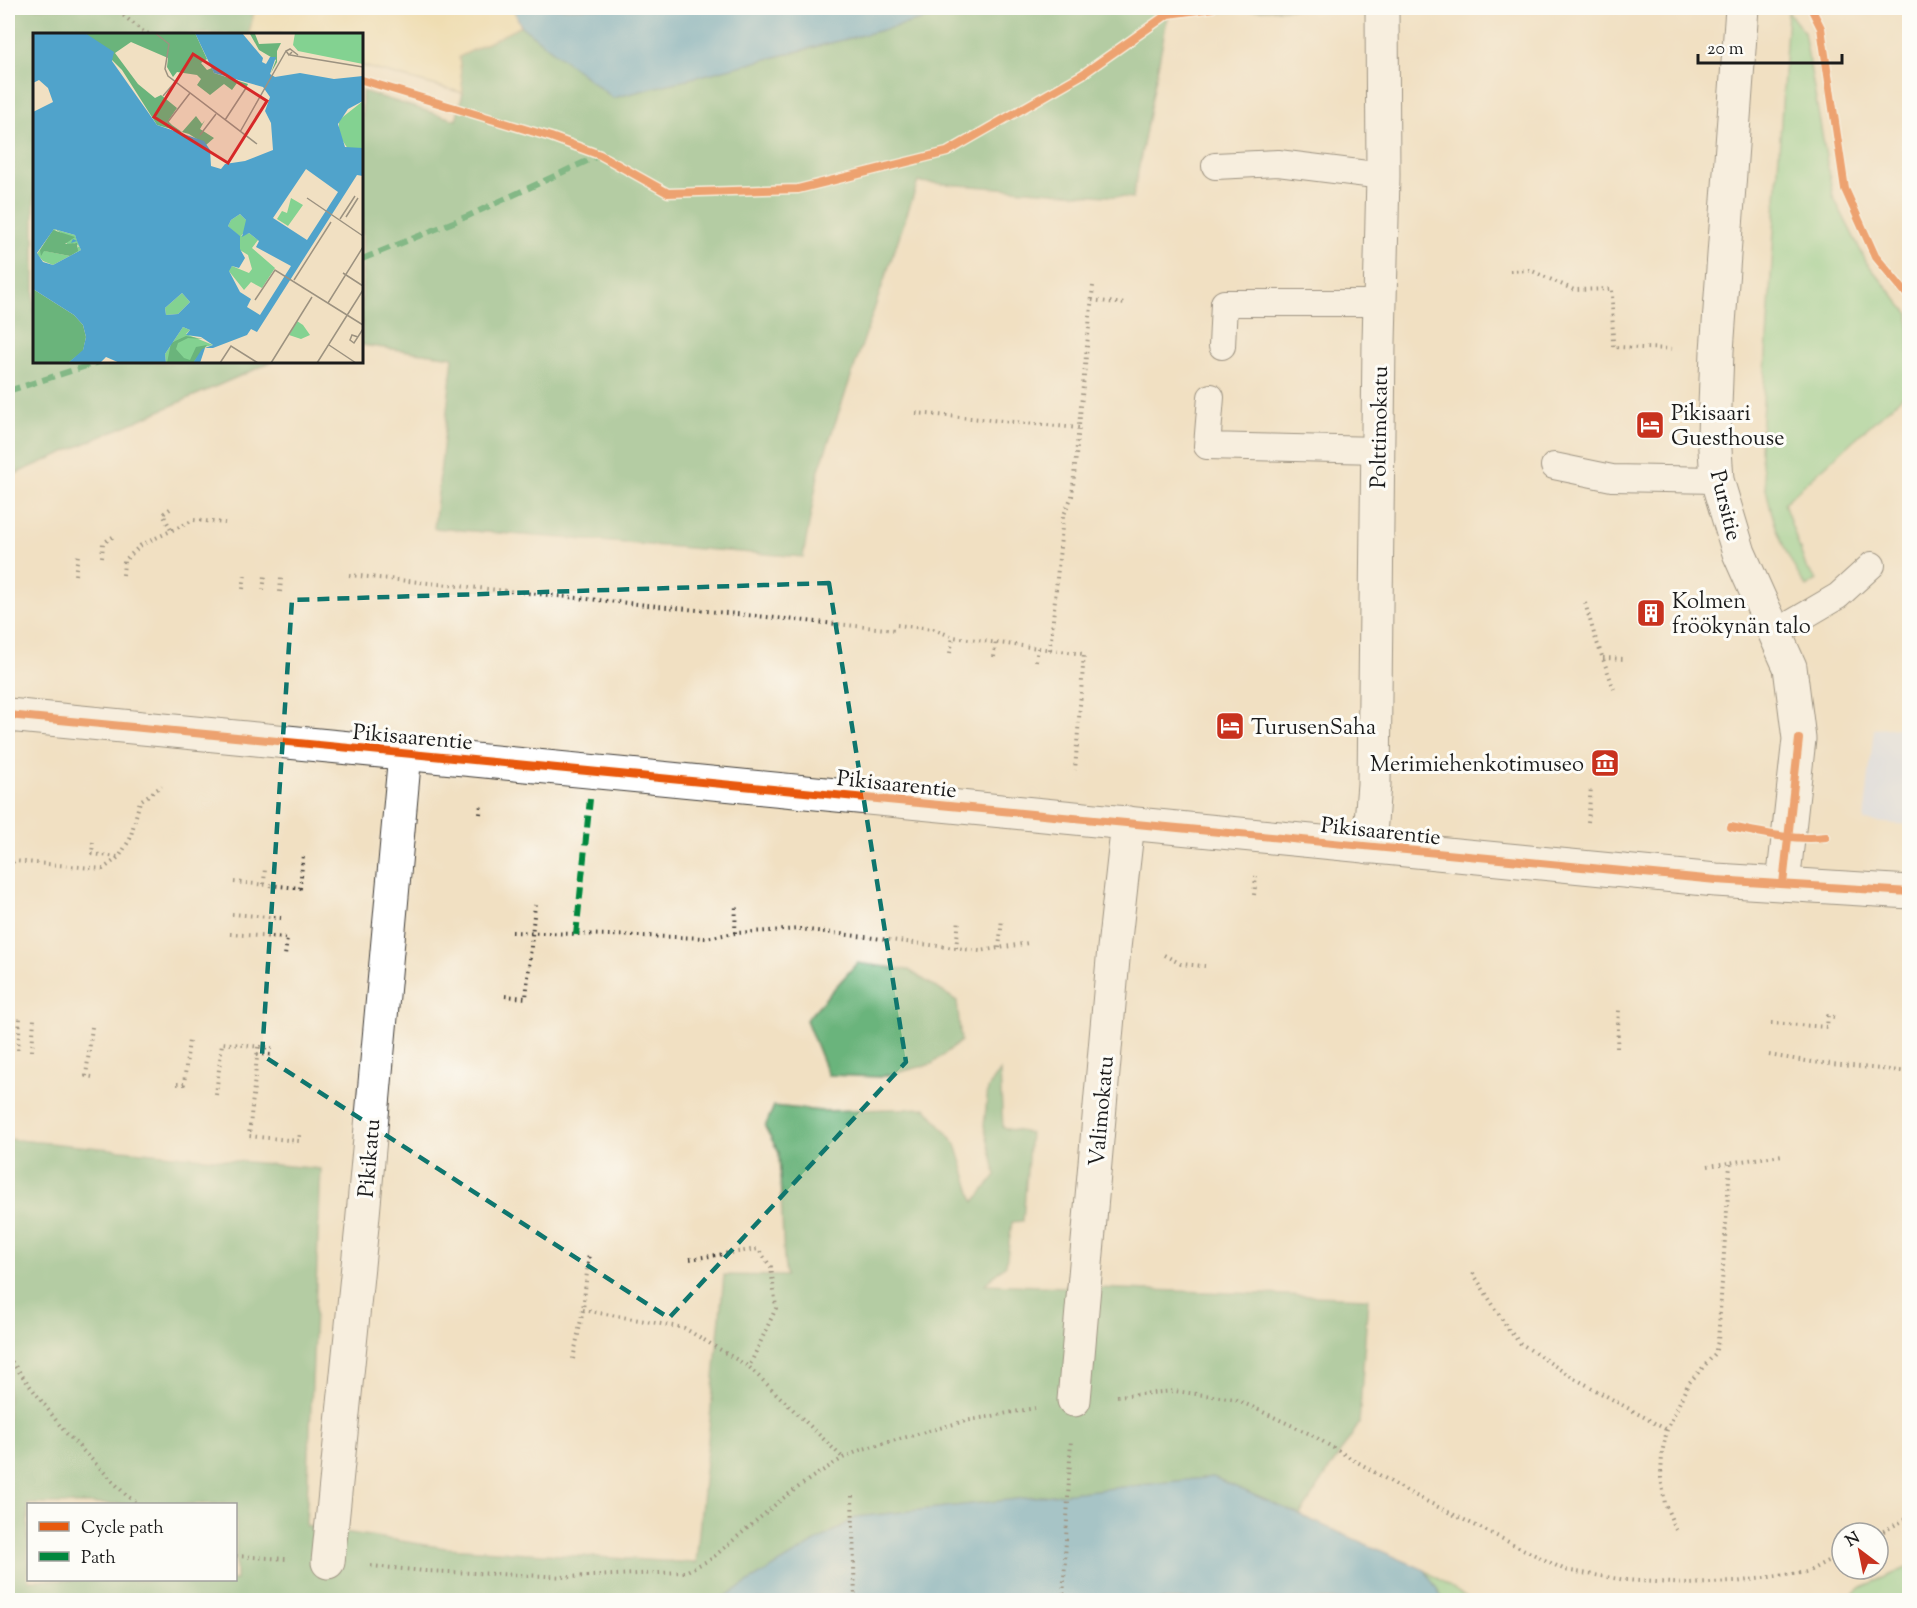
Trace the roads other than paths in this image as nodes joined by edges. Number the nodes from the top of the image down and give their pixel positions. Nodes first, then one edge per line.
1 (1382, 8) edge
2 (1742, 8) edge
3 (1215, 166) dead end
4 (1383, 176) junction
5 (1380, 303) junction
6 (1222, 346) dead end
7 (1211, 397) dead end
8 (1378, 450) junction
9 (1554, 466) dead end
10 (1717, 480) junction
11 (1872, 566) dead end
12 (1775, 633) junction
13 (8, 715) edge
14 (405, 753) junction
15 (1128, 823) junction
16 (1369, 847) junction
17 (1783, 884) junction
18 (1910, 892) edge
19 (1074, 1400) road end
20 (328, 1562) road end

1 - 4 street, Polttimokatu
2 - 10 street, Pursitie
3 - 4 lane
4 - 5 street, Polttimokatu
5 - 6 lane
5 - 8 street, Polttimokatu
7 - 8 lane
8 - 16 street, Polttimokatu
9 - 10 lane
10 - 12 street, Pursitie
11 - 12 lane
12 - 17 street, Pursitie
13 - 14 street, Pikisaarentie
14 - 15 street, Pikisaarentie
14 - 20 street, Pikikatu
15 - 16 street, Pikisaarentie
15 - 19 street, Valimokatu
16 - 17 street, Pikisaarentie
17 - 18 street, Pikisaarentie

